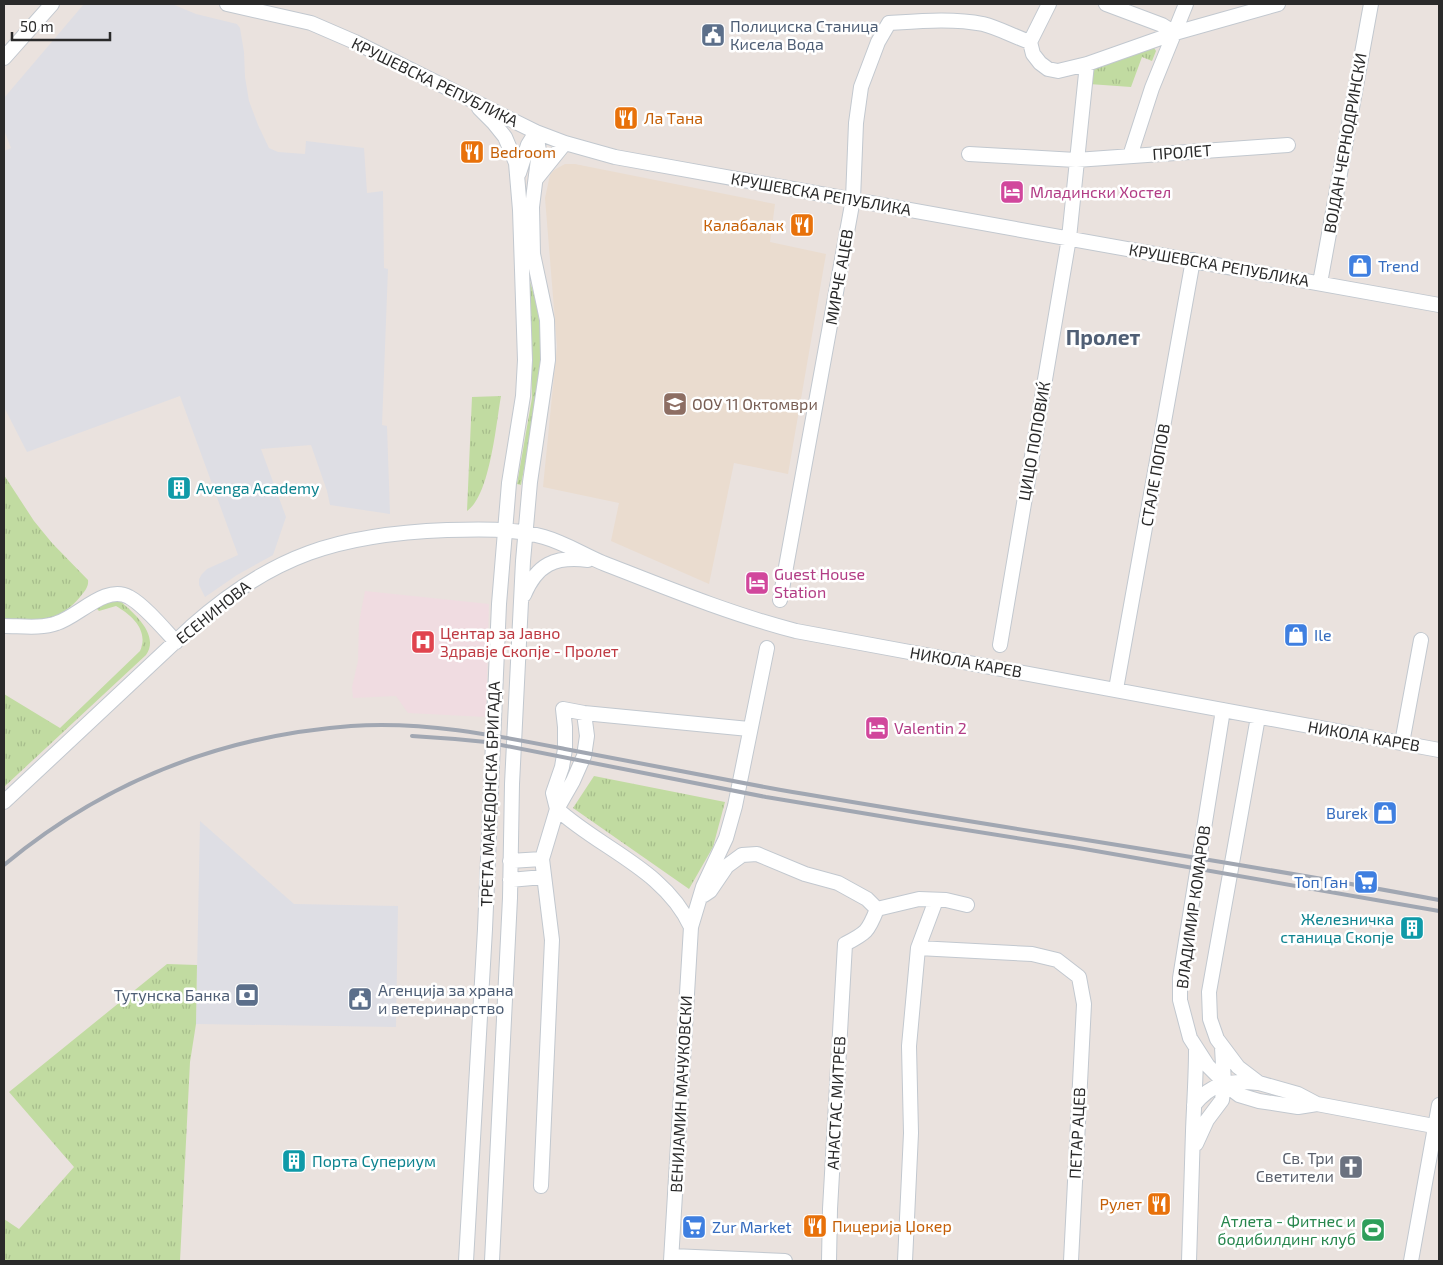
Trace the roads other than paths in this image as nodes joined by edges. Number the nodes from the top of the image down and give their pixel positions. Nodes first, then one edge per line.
1 (227, 4) edge
2 (1049, 4) edge
3 (1106, 4) edge
4 (1186, 4) edge
5 (1278, 4) edge
6 (1370, 4) edge
7 (50, 7) edge
8 (1175, 33) junction
9 (1030, 42) junction
10 (4, 58) edge
11 (1087, 64) junction
12 (470, 99) junction
13 (536, 132) junction
14 (565, 143) junction
15 (1288, 145) dead end
16 (970, 154) dead end
17 (1130, 156) junction
18 (1076, 160) junction
19 (518, 178) junction
20 (534, 182) junction
21 (853, 199) junction
22 (1069, 238) junction
23 (1193, 260) junction
24 (1320, 283) junction
25 (1439, 305) edge
26 (505, 530) junction
27 (526, 532) junction
28 (600, 562) junction
29 (521, 600) junction
30 (780, 600) dead end
31 (4, 626) edge
32 (1421, 640) dead end
33 (176, 642) junction
34 (1000, 644) dead end
35 (767, 648) dead end
36 (1116, 689) junction
37 (584, 713) junction
38 (1222, 716) junction
39 (1257, 723) junction
40 (749, 729) junction
41 (1402, 743) junction
42 (1439, 750) edge
43 (4, 802) edge
44 (557, 809) junction
45 (542, 859) junction
46 (510, 861) junction
47 (544, 877) junction
48 (510, 880) junction
49 (699, 899) junction
50 (936, 900) junction
51 (967, 905) dead end
52 (877, 909) junction
53 (691, 927) junction
54 (918, 948) junction
55 (1222, 1047) junction
56 (1196, 1050) junction
57 (1259, 1083) junction
58 (1224, 1084) junction
59 (1250, 1099) junction
60 (1317, 1104) junction
61 (1194, 1105) junction
62 (1439, 1105) edge
63 (1214, 1111) junction
64 (1437, 1127) edge
65 (1193, 1152) junction
66 (541, 1186) dead end
67 (671, 1258) edge
68 (466, 1261) edge
69 (492, 1261) edge
70 (785, 1261) edge
71 (829, 1261) edge
72 (905, 1261) edge
73 (1070, 1261) edge
74 (1188, 1261) edge
75 (1411, 1261) edge

1 - 12 street, КРУШЕВСКА РЕПУБЛИКА
2 - 9 street
3 - 8 street
4 - 8 street
5 - 8 street
6 - 24 street, ВОЈДАН ЧЕРНОДРИНСКИ
7 - 10 street
8 - 11 street
8 - 17 street
9 - 11 street
9 - 21 street, МИРЧЕ АЦЕВ
11 - 18 street
12 - 13 street, КРУШЕВСКА РЕПУБЛИКА
12 - 19 street, ТРЕТА МАКЕДОНСКА БРИГАДА
13 - 14 street, КРУШЕВСКА РЕПУБЛИКА
13 - 19 street, ТРЕТА МАКЕДОНСКА БРИГАДА
13 - 20 street, ТРЕТА МАКЕДОНСКА БРИГАДА
14 - 20 street
14 - 21 street, КРУШЕВСКА РЕПУБЛИКА
15 - 17 street, ПРОЛЕТ
16 - 18 street, ПРОЛЕТ
17 - 18 street, ПРОЛЕТ
18 - 22 street
19 - 26 street, ТРЕТА МАКЕДОНСКА БРИГАДА
20 - 27 street, ТРЕТА МАКЕДОНСКА БРИГАДА
21 - 22 street, КРУШЕВСКА РЕПУБЛИКА
21 - 30 street, МИРЧЕ АЦЕВ
22 - 23 street, КРУШЕВСКА РЕПУБЛИКА
22 - 34 street, ЦИЦО ПОПОВИЌ
23 - 24 street, КРУШЕВСКА РЕПУБЛИКА
23 - 36 street, СТАЛЕ ПОПОВ
24 - 25 street, КРУШЕВСКА РЕПУБЛИКА
26 - 27 street, НИКОЛА КАРЕВ
26 - 33 street, ЕСЕНИНОВА
26 - 68 street, ТРЕТА МАКЕДОНСКА БРИГАДА
27 - 28 street, НИКОЛА КАРЕВ
27 - 29 street, ТРЕТА МАКЕДОНСКА БРИГАДА
28 - 29 street
28 - 36 street, НИКОЛА КАРЕВ
29 - 46 street, ТРЕТА МАКЕДОНСКА БРИГАДА
31 - 33 street
32 - 41 street
33 - 43 street, ЕСЕНИНОВА
35 - 40 street, ВЕНИЈАМИН МАЧУКОВСКИ
36 - 38 street, НИКОЛА КАРЕВ
37 - 40 street
37 - 44 street
37 - 44 street
38 - 39 street, НИКОЛА КАРЕВ
38 - 56 street, ВЛАДИМИР КОМАРОВ
39 - 41 street, НИКОЛА КАРЕВ
39 - 55 street, ВЛАДИМИР КОМАРОВ
40 - 49 street, ВЕНИЈАМИН МАЧУКОВСКИ
41 - 42 street, НИКОЛА КАРЕВ
44 - 45 street
44 - 53 street
45 - 46 street
45 - 47 street
46 - 48 street, ТРЕТА МАКЕДОНСКА БРИГАДА
47 - 48 street
47 - 66 street
48 - 69 street, ТРЕТА МАКЕДОНСКА БРИГАДА
49 - 52 street
49 - 53 street, ВЕНИЈАМИН МАЧУКОВСКИ
50 - 51 street
50 - 52 street
50 - 54 street
52 - 71 street, АНАСТАС МИТРЕВ
53 - 67 street, ВЕНИЈАМИН МАЧУКОВСКИ
54 - 72 street
54 - 73 street, ПЕТАР АЦЕВ
55 - 57 street, ВЛАДИМИР КОМАРОВ
55 - 58 street
56 - 58 street, ВЛАДИМИР КОМАРОВ
56 - 61 street
57 - 58 street
57 - 60 street, ВЛАДИМИР КОМАРОВ
58 - 59 street, ВЛАДИМИР КОМАРОВ
58 - 61 street
58 - 63 street
59 - 60 street, ВЛАДИМИР КОМАРОВ
59 - 63 street
60 - 64 street, ВЛАДИМИР КОМАРОВ
61 - 65 street
62 - 64 street
63 - 65 street
64 - 75 street
65 - 74 street
67 - 70 street

